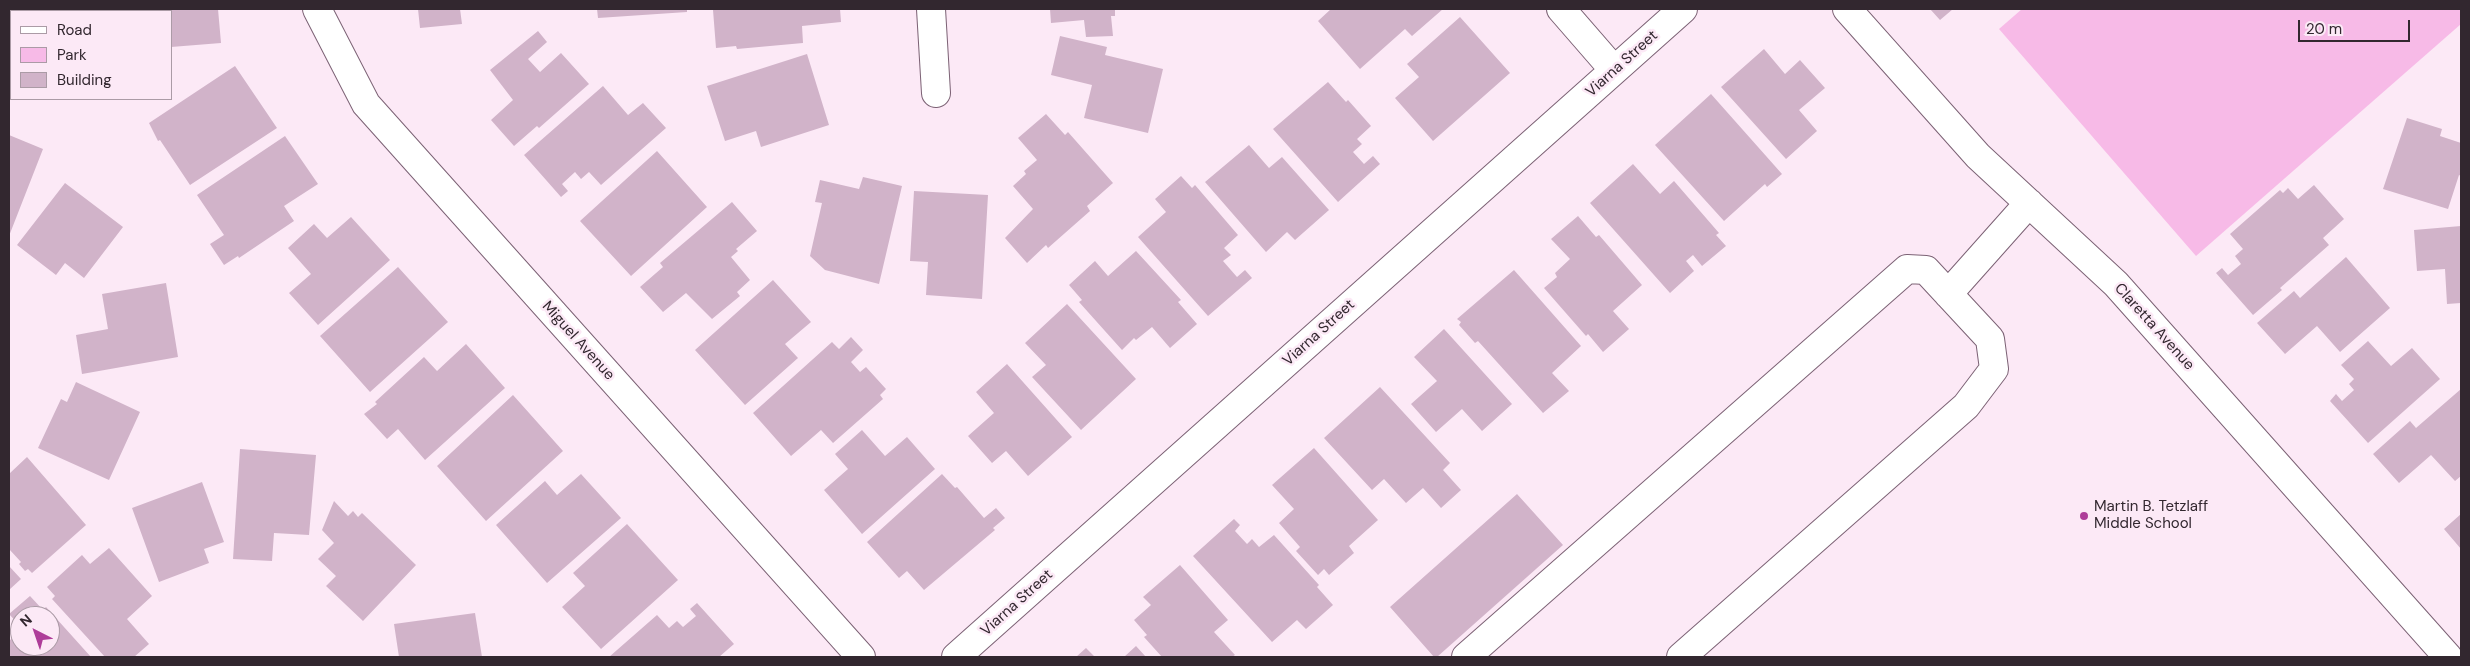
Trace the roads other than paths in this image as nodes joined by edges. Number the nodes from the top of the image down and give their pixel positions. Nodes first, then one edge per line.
1 (316, 9) edge
2 (931, 9) edge
3 (1561, 9) edge
4 (1683, 9) edge
5 (1846, 9) edge
6 (1614, 70) junction
7 (936, 92) dead end
8 (2029, 203) junction
9 (1948, 294) junction
10 (861, 657) edge
11 (956, 657) edge
12 (1466, 657) edge
13 (1681, 657) edge
14 (2448, 657) edge

1 - 10 street, Miguel Avenue
2 - 7 street
3 - 6 street
4 - 6 street, Viarna Street
5 - 8 street, Claretta Avenue
6 - 11 street, Viarna Street
8 - 9 street
8 - 14 street, Claretta Avenue
9 - 12 street
9 - 13 street

